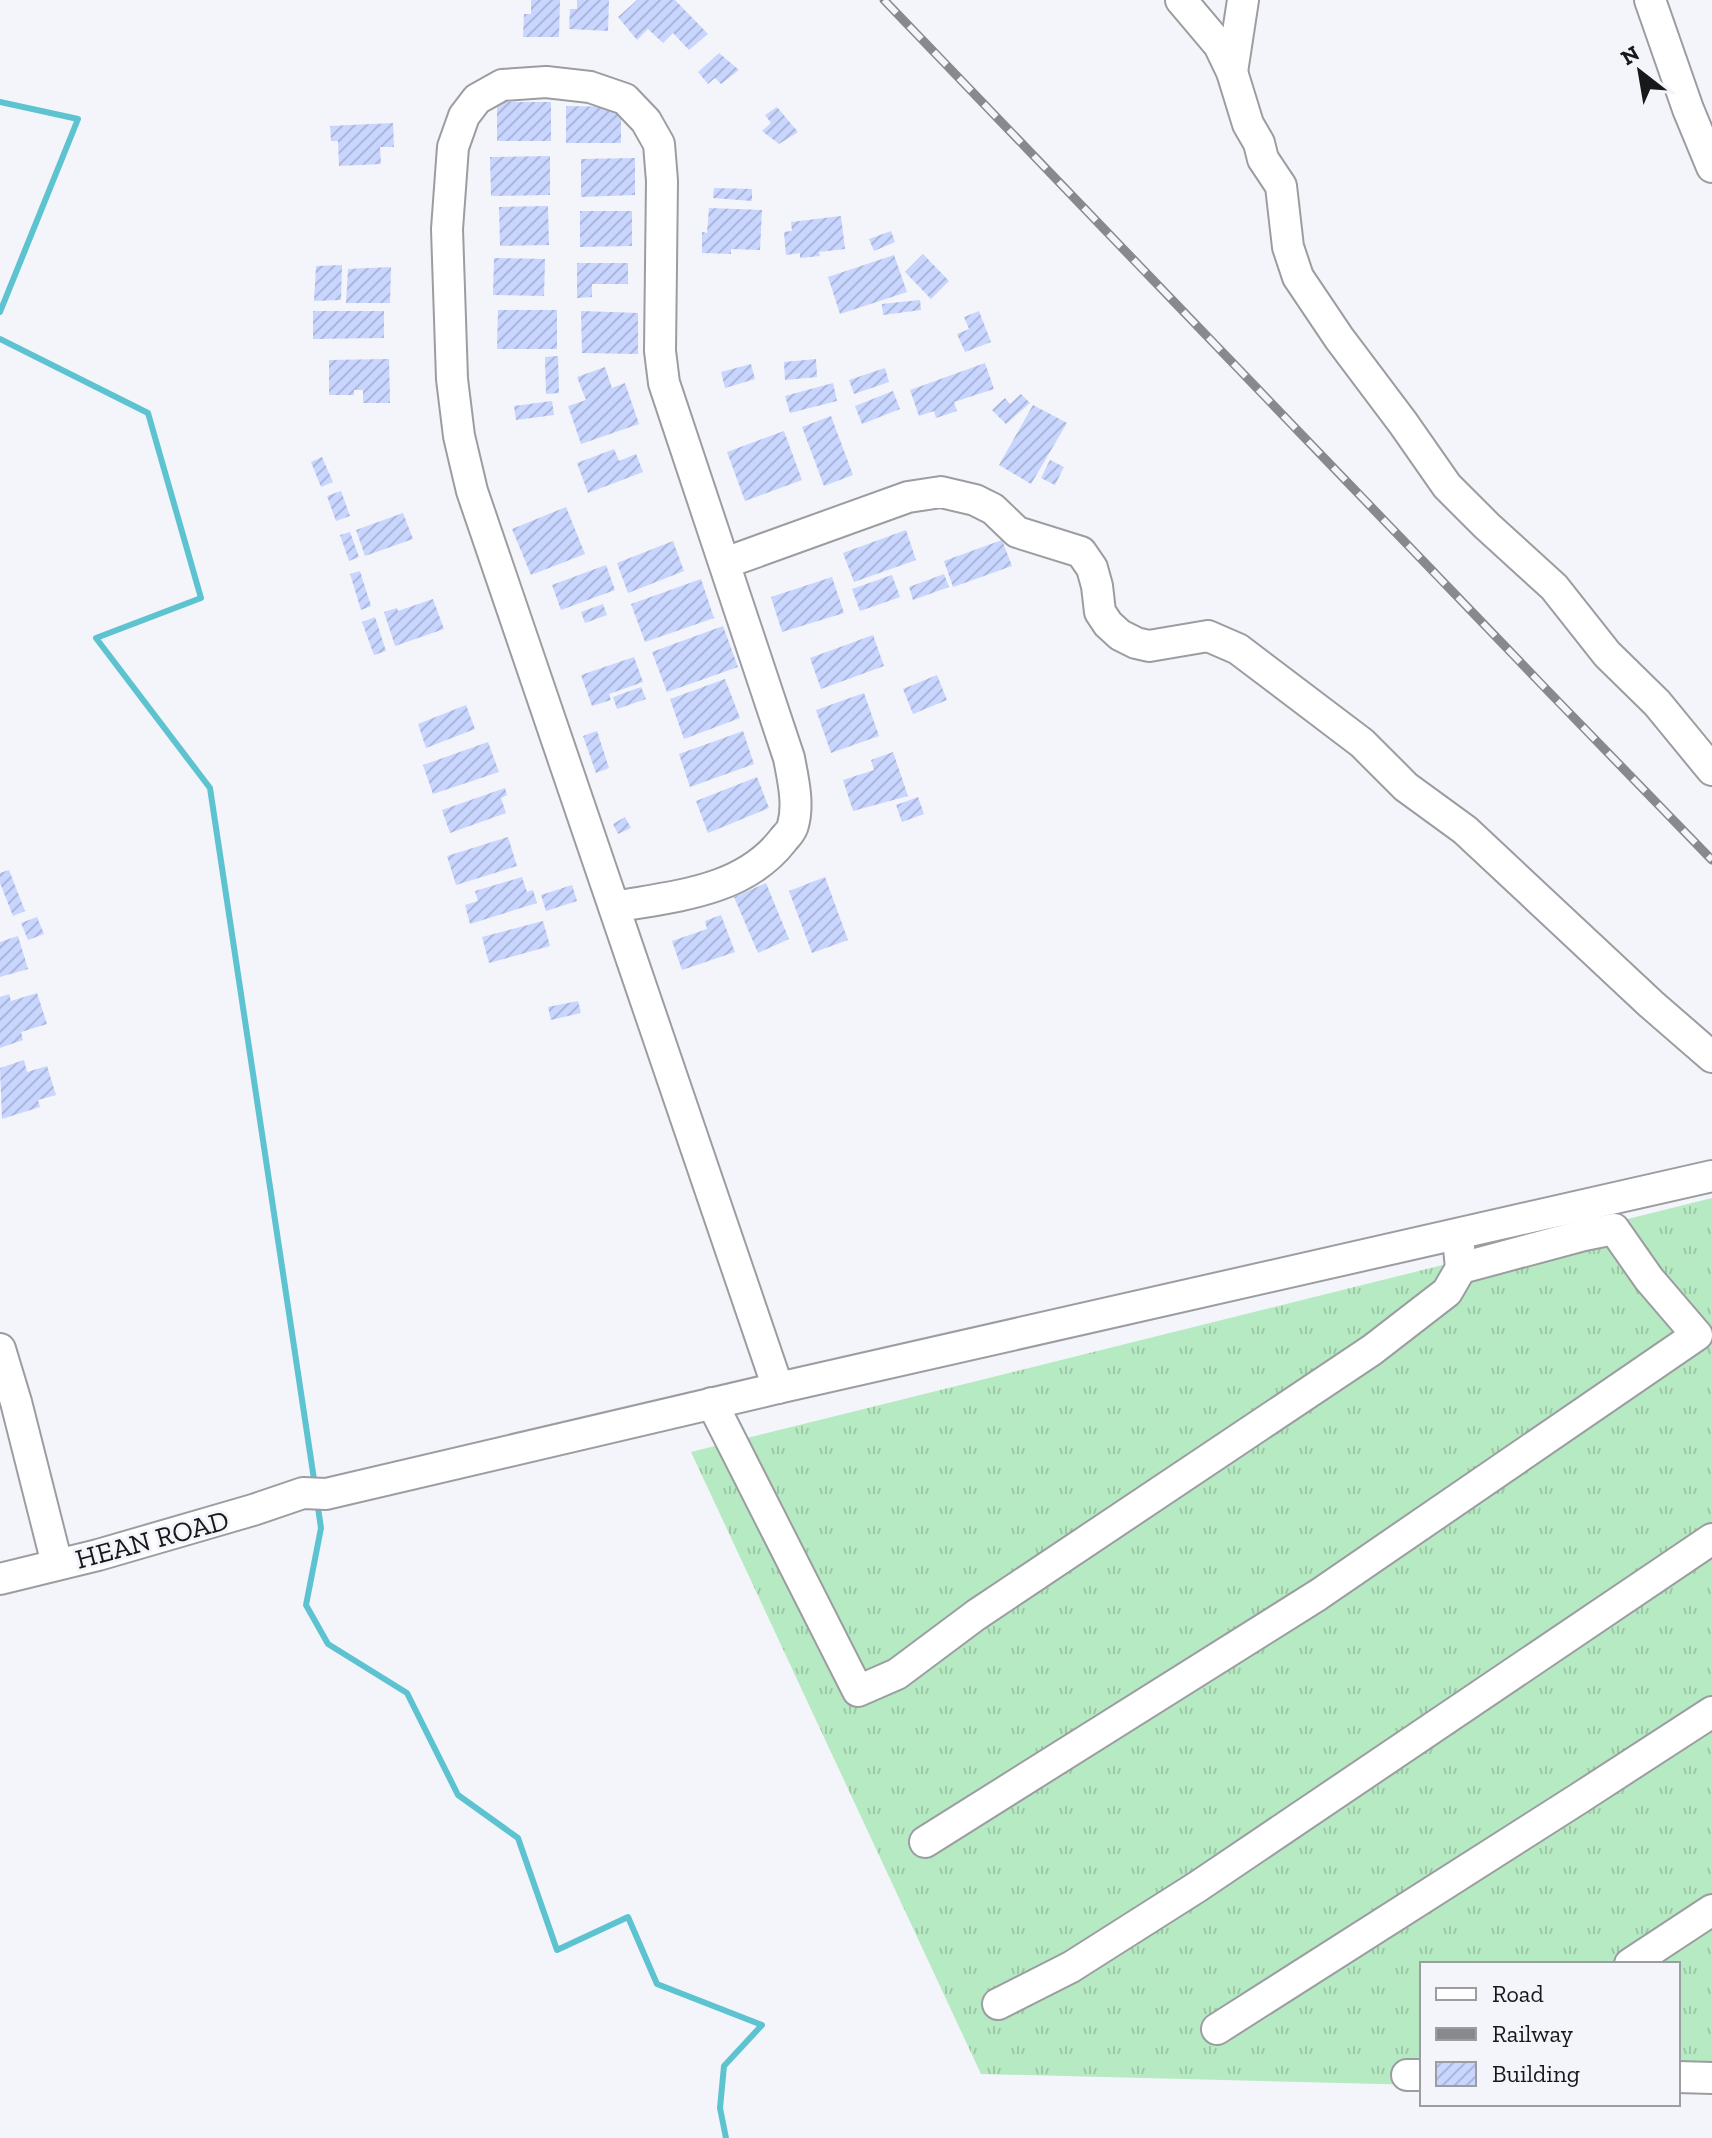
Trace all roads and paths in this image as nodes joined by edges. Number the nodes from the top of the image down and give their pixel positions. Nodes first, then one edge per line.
1 (1181, 0) edge
2 (1243, 0) edge
3 (1650, 0) edge
4 (1232, 72) junction
5 (1712, 167) edge
6 (725, 563) junction
7 (1712, 770) edge
8 (614, 907) junction
9 (1712, 1057) edge
10 (1712, 1176) edge
11 (1457, 1234) junction
12 (1461, 1268) junction
13 (0, 1349) edge
14 (778, 1388) junction
15 (712, 1403) junction
16 (1712, 1539) edge
17 (57, 1564) junction
18 (0, 1579) edge
19 (1712, 1712) edge
20 (925, 1842) dead end
21 (1712, 1910) edge
22 (1633, 1962) edge
23 (998, 2004) dead end
24 (1217, 2029) dead end
25 (1680, 2077) edge
26 (1712, 2078) edge

1 - 4 street
2 - 4 street
3 - 5 street
4 - 7 street
6 - 8 street
6 - 8 street
6 - 9 street
8 - 14 street
10 - 11 street, HEAN ROAD
11 - 12 street
11 - 14 street, HEAN ROAD
12 - 15 street
12 - 20 street
13 - 17 street
14 - 15 street, HEAN ROAD
15 - 17 street, HEAN ROAD
16 - 23 street
17 - 18 street, HEAN ROAD
19 - 24 street
21 - 22 street
25 - 26 street

